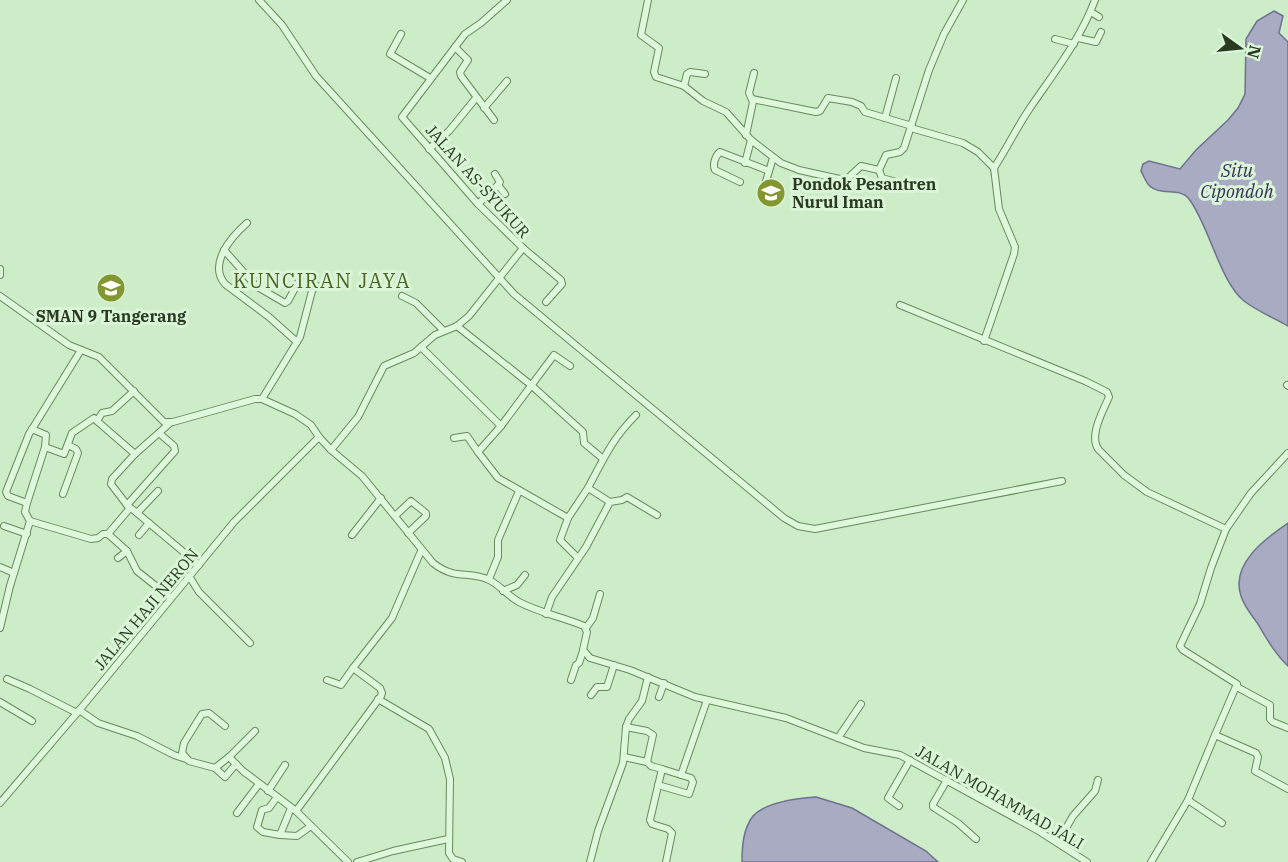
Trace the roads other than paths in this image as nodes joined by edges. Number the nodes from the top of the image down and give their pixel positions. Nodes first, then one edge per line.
1 (259, 0) edge
2 (507, 0) edge
3 (648, 0) edge
4 (963, 0) edge
5 (1095, 0) edge
6 (1091, 12) junction
7 (1100, 17) dead end
8 (1101, 32) dead end
9 (401, 34) dead end
10 (1055, 39) dead end
11 (1076, 41) junction
12 (455, 47) junction
13 (754, 73) dead end
14 (705, 74) dead end
15 (430, 78) junction
16 (896, 78) dead end
17 (507, 81) dead end
18 (684, 86) junction
19 (476, 98) junction
20 (752, 99) junction
21 (484, 108) junction
22 (885, 118) junction
23 (494, 120) dead end
24 (911, 127) junction
25 (748, 138) junction
26 (429, 149) junction
27 (773, 158) junction
28 (745, 163) junction
29 (994, 168) junction
30 (879, 170) junction
31 (769, 171) junction
32 (495, 174) dead end
33 (766, 181) dead end
34 (740, 182) dead end
35 (896, 182) dead end
36 (498, 185) junction
37 (505, 194) dead end
38 (478, 204) junction
39 (247, 223) dead end
40 (523, 248) junction
41 (224, 249) junction
42 (0, 270) edge
43 (0, 275) edge
44 (499, 278) junction
45 (300, 279) dead end
46 (316, 285) dead end
47 (0, 296) edge
48 (402, 296) dead end
49 (546, 302) dead end
50 (900, 305) dead end
51 (457, 326) junction
52 (443, 330) junction
53 (984, 341) junction
54 (297, 342) junction
55 (421, 346) junction
56 (81, 350) junction
57 (570, 366) dead end
58 (531, 385) junction
59 (134, 391) junction
60 (262, 399) junction
61 (636, 415) dead end
62 (97, 421) junction
63 (170, 423) junction
64 (501, 426) junction
65 (32, 429) junction
66 (159, 433) junction
67 (319, 437) junction
68 (454, 438) dead end
69 (68, 445) junction
70 (45, 447) junction
71 (331, 450) junction
72 (478, 452) junction
73 (1288, 453) edge
74 (135, 454) junction
75 (602, 458) junction
76 (1062, 481) dead end
77 (588, 488) junction
78 (158, 491) dead end
79 (519, 491) junction
80 (63, 494) dead end
81 (381, 498) junction
82 (610, 502) junction
83 (27, 503) junction
84 (128, 506) junction
85 (137, 513) junction
86 (657, 515) dead end
87 (395, 516) junction
88 (568, 518) junction
89 (30, 521) junction
90 (149, 523) junction
91 (4, 526) dead end
92 (1226, 530) junction
93 (408, 532) junction
94 (27, 534) junction
95 (108, 534) junction
96 (139, 535) dead end
97 (352, 535) dead end
98 (421, 550) junction
99 (127, 551) junction
100 (118, 558) dead end
101 (577, 558) junction
102 (199, 565) junction
103 (0, 567) edge
104 (14, 573) junction
105 (525, 575) dead end
106 (189, 576) junction
107 (489, 579) junction
108 (503, 591) junction
109 (600, 594) dead end
110 (171, 598) junction
111 (546, 614) junction
112 (0, 628) edge
113 (586, 628) junction
114 (250, 643) dead end
115 (584, 650) junction
116 (614, 665) junction
117 (353, 668) junction
118 (648, 677) junction
119 (7, 679) dead end
120 (327, 680) dead end
121 (572, 680) dead end
122 (664, 683) junction
123 (1237, 687) junction
124 (591, 695) dead end
125 (659, 697) dead end
126 (378, 699) junction
127 (706, 700) junction
128 (0, 702) edge
129 (861, 704) dead end
130 (78, 712) junction
131 (32, 721) dead end
132 (225, 726) dead end
133 (626, 727) junction
134 (1288, 728) edge
135 (255, 731) dead end
136 (1215, 735) junction
137 (838, 738) junction
138 (229, 757) junction
139 (624, 757) junction
140 (910, 760) junction
141 (189, 761) junction
142 (647, 762) junction
143 (236, 764) junction
144 (285, 765) dead end
145 (215, 768) junction
146 (662, 769) junction
147 (681, 775) junction
148 (947, 780) junction
149 (1098, 780) dead end
150 (259, 784) junction
151 (658, 785) junction
152 (1288, 789) edge
153 (268, 790) junction
154 (277, 797) junction
155 (1188, 800) junction
156 (0, 803) edge
157 (899, 806) dead end
158 (293, 810) junction
159 (237, 813) dead end
160 (1222, 824) dead end
161 (311, 826) junction
162 (280, 835) junction
163 (448, 839) junction
164 (976, 839) dead end
165 (1058, 842) junction
166 (348, 862) edge
167 (357, 862) edge
168 (462, 862) edge
169 (590, 862) edge
170 (666, 862) edge
171 (1087, 862) edge
172 (1151, 862) edge

1 - 44 street
2 - 12 street, JALAN AS-SYUKUR
3 - 18 street
4 - 24 street
5 - 6 street
6 - 7 street
6 - 11 street
8 - 11 street
9 - 15 street
10 - 11 street
11 - 29 street
12 - 15 street, JALAN AS-SYUKUR
12 - 19 street
13 - 20 street
14 - 18 street
15 - 26 street, JALAN AS-SYUKUR
16 - 22 street
17 - 21 street
18 - 25 street
19 - 21 street
19 - 26 street
20 - 22 street
20 - 25 street
21 - 23 street
22 - 24 street
24 - 29 street
24 - 30 street
25 - 27 street
25 - 28 street
26 - 38 street, JALAN AS-SYUKUR
27 - 30 street
27 - 31 street
28 - 31 street
28 - 34 street
29 - 53 street
30 - 35 street
31 - 33 street
32 - 36 street
36 - 37 street
36 - 38 street
38 - 40 street, JALAN AS-SYUKUR
39 - 41 street
40 - 44 street, JALAN AS-SYUKUR
40 - 49 street
41 - 45 street
41 - 54 street
42 - 43 street
44 - 51 street, JALAN AS-SYUKUR
44 - 76 street
46 - 54 street
47 - 56 street
48 - 52 street
50 - 53 street
51 - 52 street, JALAN AS-SYUKUR
51 - 58 street
52 - 55 street, JALAN AS-SYUKUR
53 - 92 street
54 - 60 street
55 - 64 street
55 - 71 street, JALAN AS-SYUKUR
56 - 59 street
56 - 65 street
57 - 58 street
58 - 64 street
58 - 75 street
59 - 62 street
59 - 63 street
60 - 63 street
60 - 67 street
61 - 75 street
62 - 69 street
62 - 74 street
63 - 66 street
64 - 72 street
65 - 70 street
65 - 83 street
66 - 74 street
66 - 84 street
67 - 71 street
67 - 102 street, JALAN HAJI NERON
68 - 72 street
69 - 70 street
69 - 80 street
70 - 83 street
71 - 81 street
72 - 79 street
73 - 92 street
74 - 84 street
75 - 77 street
77 - 82 street
77 - 88 street
78 - 85 street
79 - 88 street
79 - 107 street
81 - 87 street
81 - 97 street
82 - 86 street
82 - 101 street
83 - 89 street
84 - 85 street
84 - 95 street
85 - 90 street
87 - 93 street
87 - 93 street
88 - 101 street
89 - 94 street
89 - 95 street
90 - 96 street
90 - 102 street
91 - 94 street
92 - 123 street
93 - 98 street
94 - 104 street
95 - 99 street
98 - 107 street
98 - 117 street
99 - 100 street
99 - 110 street
101 - 111 street
102 - 106 street, JALAN HAJI NERON
103 - 104 street
104 - 112 street
105 - 108 street
106 - 110 street, JALAN HAJI NERON
106 - 114 street
107 - 108 street
108 - 111 street
109 - 113 street
110 - 130 street, JALAN HAJI NERON
111 - 113 street
113 - 115 street
115 - 116 street, JALAN MOHAMMAD JALI
115 - 121 street
116 - 118 street, JALAN MOHAMMAD JALI
116 - 124 street
117 - 120 street
117 - 126 street
118 - 122 street, JALAN MOHAMMAD JALI
118 - 133 street
119 - 130 street
122 - 125 street
122 - 127 street, JALAN MOHAMMAD JALI
123 - 134 street
123 - 136 street
126 - 158 street
126 - 163 street
127 - 137 street, JALAN MOHAMMAD JALI
127 - 147 street
128 - 131 street
129 - 137 street
130 - 141 street
130 - 156 street, JALAN HAJI NERON
132 - 141 street
133 - 139 street
133 - 142 street
135 - 138 street
136 - 152 street
136 - 155 street
137 - 140 street, JALAN MOHAMMAD JALI
138 - 143 street
138 - 145 street
139 - 142 street
139 - 169 street
140 - 148 street, JALAN MOHAMMAD JALI
140 - 157 street
141 - 145 street
142 - 146 street
143 - 145 street
143 - 150 street
144 - 153 street
146 - 147 street
146 - 151 street
147 - 151 street
148 - 164 street
148 - 165 street, JALAN MOHAMMAD JALI
149 - 165 street
150 - 153 street
150 - 159 street
151 - 170 street
153 - 154 street
154 - 158 street
154 - 162 street
155 - 160 street
155 - 172 street
158 - 161 street
158 - 162 street
161 - 162 street
161 - 166 street
163 - 167 street
163 - 168 street
165 - 171 street, JALAN MOHAMMAD JALI

